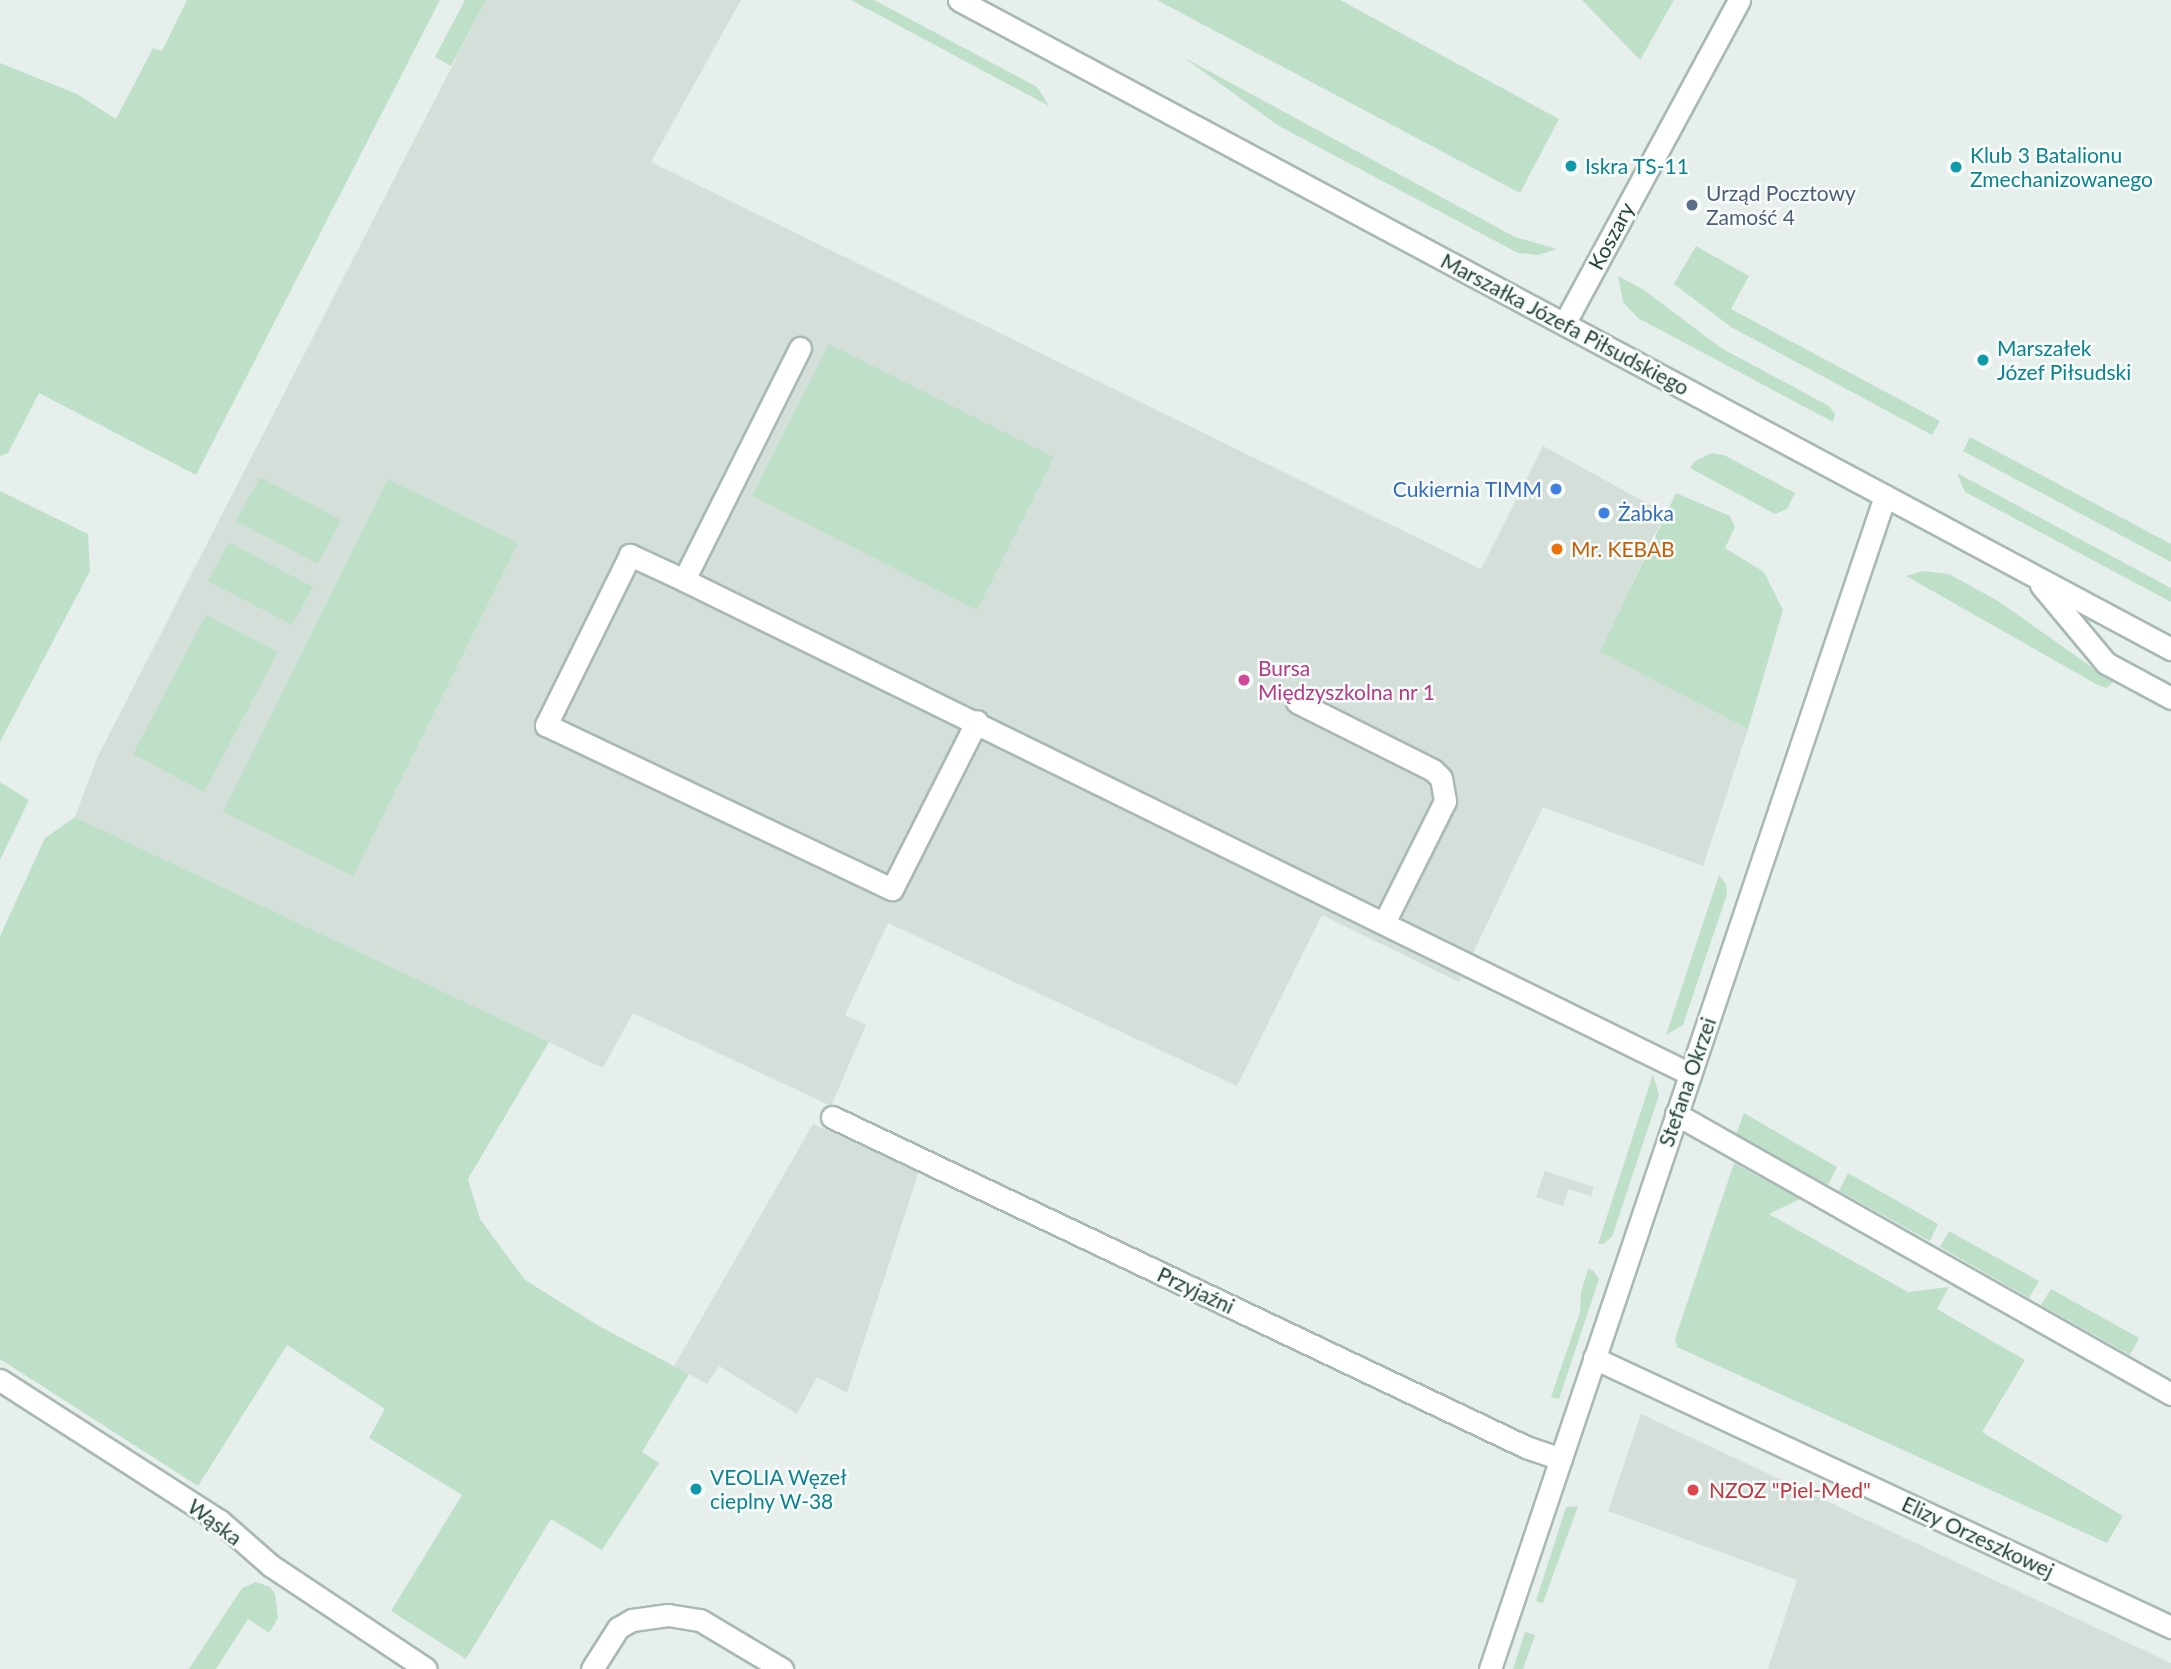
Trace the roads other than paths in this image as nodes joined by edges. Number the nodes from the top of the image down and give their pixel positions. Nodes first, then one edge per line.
1 (959, 0) edge
2 (1739, 0) edge
3 (1564, 324) junction
4 (800, 348) dead end
5 (1885, 496) junction
6 (2033, 575) junction
7 (684, 580) junction
8 (2171, 649) edge
9 (2171, 698) edge
10 (1297, 702) dead end
11 (977, 721) junction
12 (1384, 923) junction
13 (1690, 1074) junction
14 (1676, 1114) junction
15 (832, 1118) dead end
16 (1594, 1358) junction
17 (0, 1380) edge
18 (2171, 1394) edge
19 (1560, 1459) junction
20 (2171, 1627) edge
21 (426, 1669) edge
22 (592, 1669) edge
23 (782, 1669) edge
24 (1490, 1669) edge

1 - 3 street, Marszałka Józefa Piłsudskiego
2 - 3 street, Koszary
3 - 5 street, Marszałka Józefa Piłsudskiego
4 - 7 street
5 - 6 street, Marszałka Józefa Piłsudskiego
5 - 13 street, Stefana Okrzei
6 - 8 street, Marszałka Józefa Piłsudskiego
6 - 9 street
7 - 11 street
7 - 11 street
10 - 12 street
11 - 12 street
12 - 13 street
13 - 14 street, Stefana Okrzei
14 - 16 street, Stefana Okrzei
14 - 18 street
15 - 19 street, Przyjaźni
16 - 19 street, Stefana Okrzei
16 - 20 street, Elizy Orzeszkowej
17 - 21 street, Wąska
19 - 24 street, Stefana Okrzei
22 - 23 street

